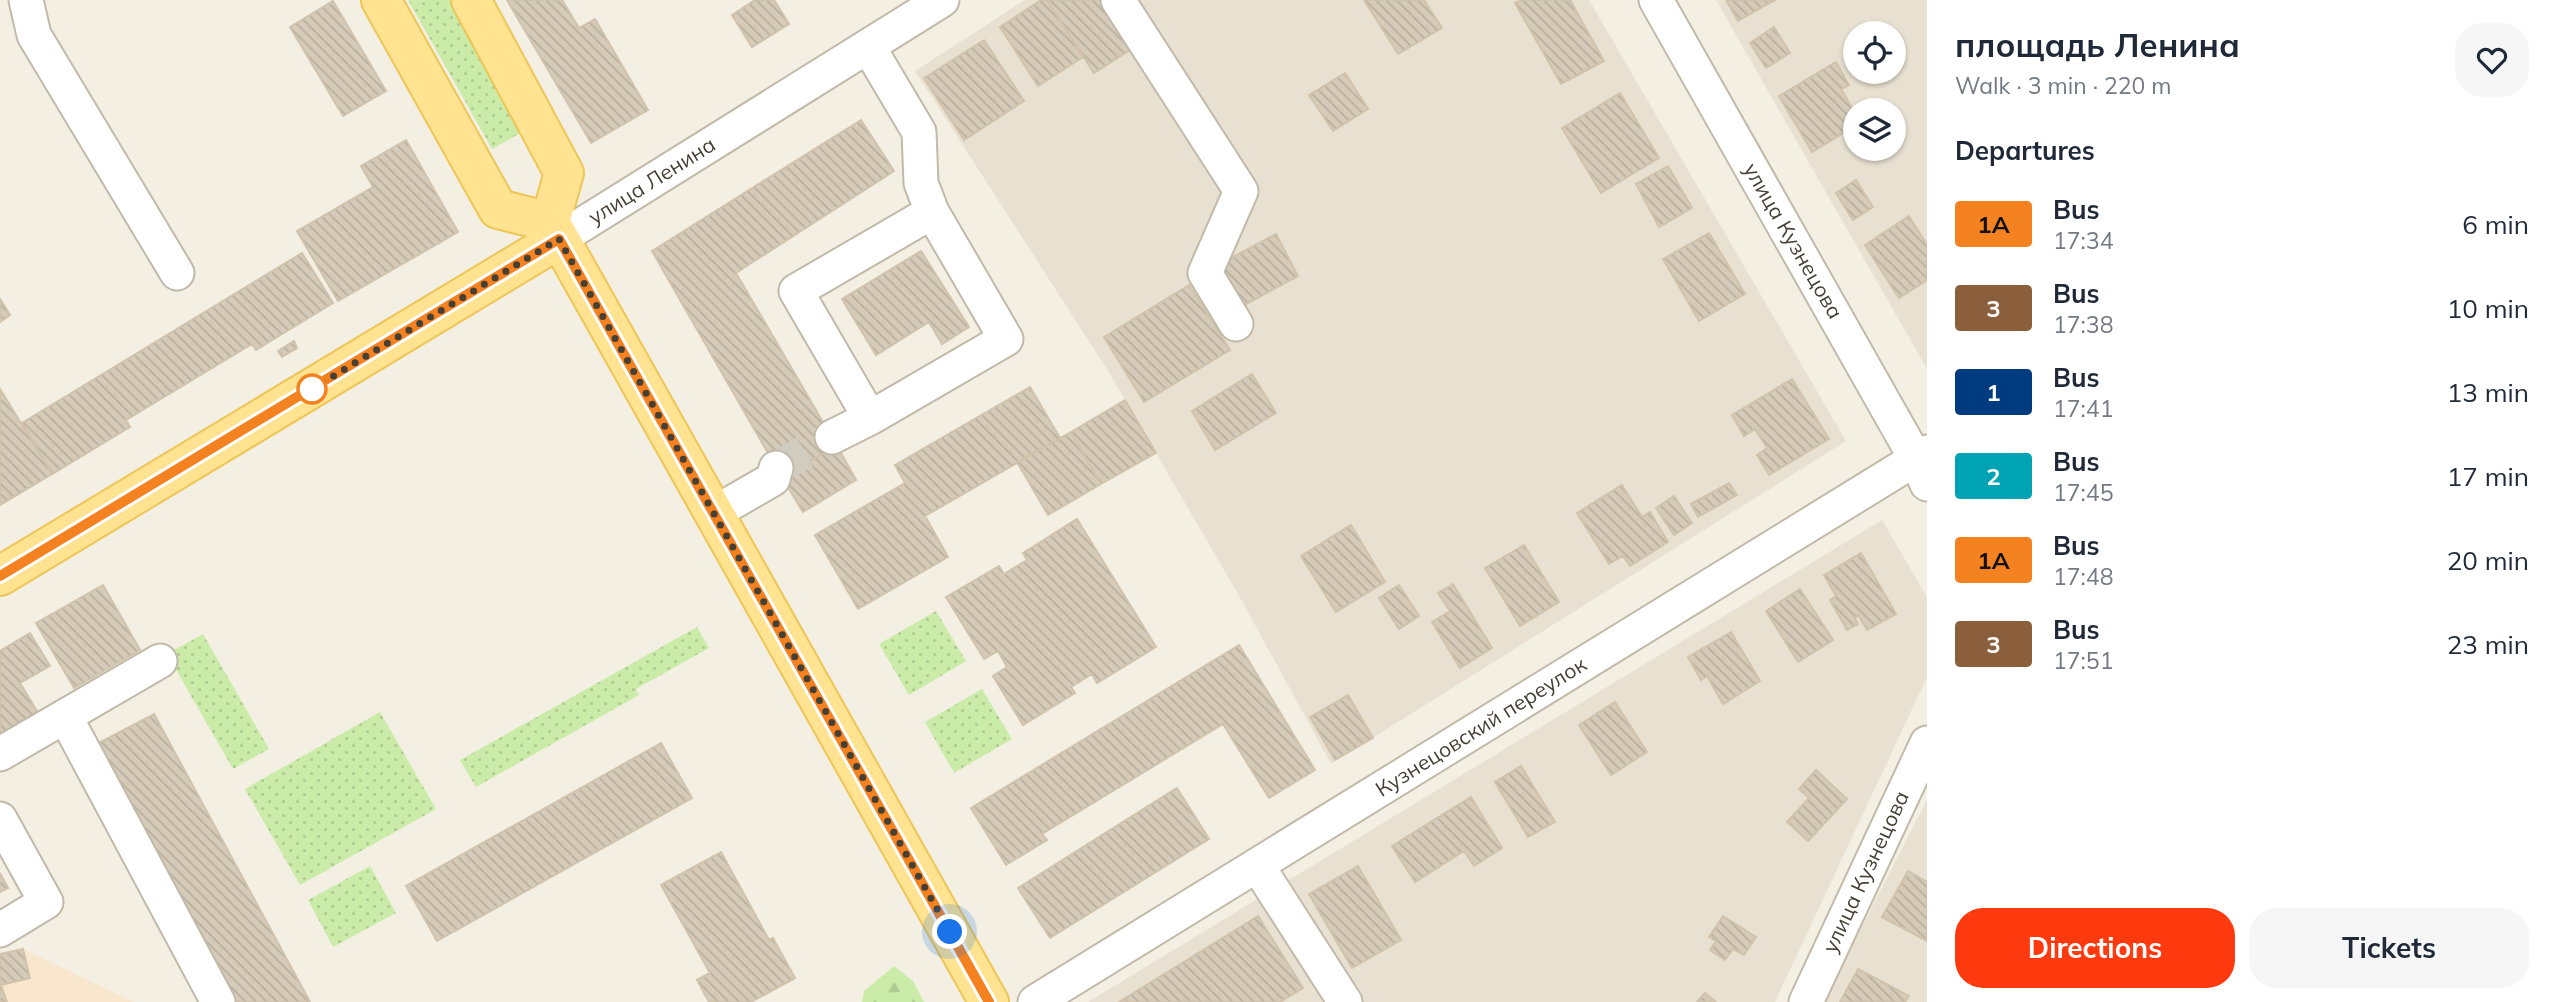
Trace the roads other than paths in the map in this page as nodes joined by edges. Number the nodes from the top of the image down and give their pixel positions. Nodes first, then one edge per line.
1 (26, 0) edge
2 (381, 0) edge
3 (471, 0) edge
4 (942, 0) edge
5 (1118, 0) edge
6 (1662, 2) edge
7 (868, 46) junction
8 (932, 212) junction
9 (555, 231) junction
10 (177, 273) dead end
11 (1236, 324) dead end
12 (870, 418) junction
13 (832, 437) tunnel mouth
14 (1923, 465) edge
15 (776, 468) tunnel mouth
16 (714, 513) junction
17 (0, 576) edge
18 (160, 661) dead end
19 (65, 716) junction
20 (1927, 743) edge
21 (0, 754) edge
22 (0, 819) edge
23 (1257, 865) junction
24 (0, 930) edge
25 (218, 1002) edge
26 (989, 1002) edge
27 (1035, 1002) edge
28 (1345, 1002) edge
29 (1806, 1002) edge

1 - 10 street
2 - 9 main road
3 - 9 main road
4 - 7 street, улица Ленина
5 - 11 street
6 - 14 street, улица Кузнецова
7 - 8 street
7 - 9 street, улица Ленина
8 - 12 street
8 - 12 street
9 - 16 main road
9 - 17 main road, улица Ленина
12 - 13 street
14 - 23 street, Кузнецовский переулок
15 - 16 street
16 - 26 main road
18 - 19 street
19 - 21 street
19 - 25 street
20 - 29 street, улица Кузнецова
22 - 24 street
23 - 27 street, Кузнецовский переулок
23 - 28 street

